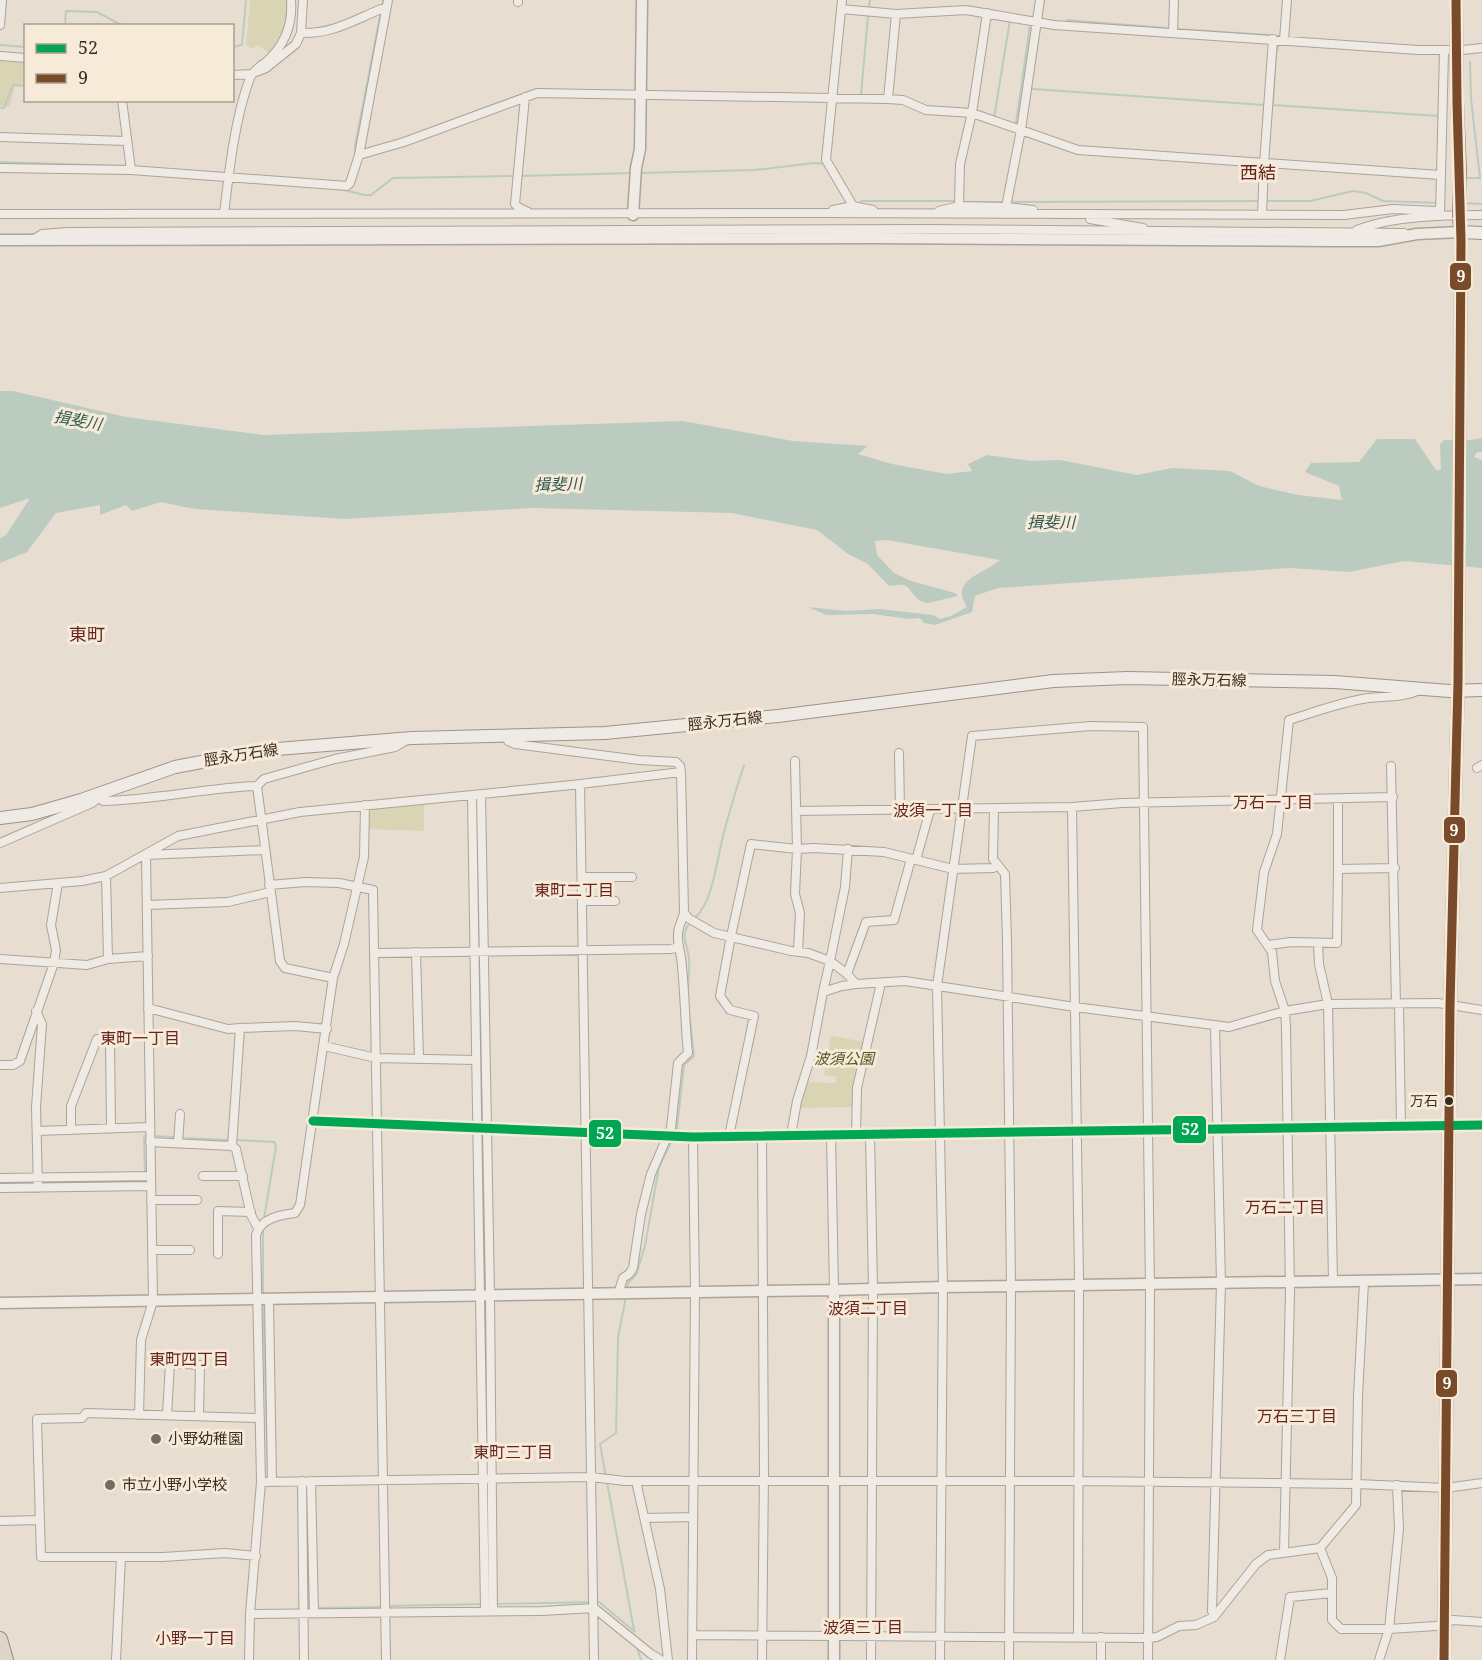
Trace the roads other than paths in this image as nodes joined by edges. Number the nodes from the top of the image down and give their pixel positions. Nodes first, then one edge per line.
1 (2, 0) edge
2 (291, 0) edge
3 (303, 0) edge
4 (642, 0) edge
5 (1040, 0) edge
6 (1174, 0) edge
7 (1287, 0) edge
8 (1456, 0) edge
9 (387, 4) edge
10 (842, 4) edge
11 (987, 13) junction
12 (896, 14) junction
13 (1036, 22) junction
14 (0, 25) edge
15 (301, 33) junction
16 (1173, 33) junction
17 (1273, 39) junction
18 (1284, 40) junction
19 (1482, 48) edge
20 (1444, 51) junction
21 (0, 56) edge
22 (24, 58) edge
23 (251, 74) junction
24 (234, 75) edge
25 (641, 95) junction
26 (525, 97) junction
27 (832, 99) junction
28 (888, 99) junction
29 (122, 102) edge
30 (972, 113) junction
31 (1021, 130) junction
32 (0, 137) edge
33 (127, 141) junction
34 (359, 155) junction
35 (1264, 164) junction
36 (0, 168) edge
37 (130, 170) junction
38 (1440, 175) junction
39 (228, 179) junction
40 (853, 206) junction
41 (959, 206) junction
42 (1006, 207) junction
43 (818, 213) junction
44 (0, 214) edge
45 (224, 214) junction
46 (530, 214) junction
47 (888, 214) junction
48 (925, 214) junction
49 (1061, 214) junction
50 (633, 215) junction
51 (1262, 215) junction
52 (1440, 215) junction
53 (1482, 215) edge
54 (1155, 231) junction
55 (1354, 232) junction
56 (1482, 233) edge
57 (1417, 234) junction
58 (1461, 236) junction
59 (0, 240) edge
60 (33, 240) junction
61 (1458, 686) junction
62 (1420, 689) junction
63 (1482, 690) edge
64 (507, 735) junction
65 (412, 738) junction
66 (898, 753) dead end
67 (795, 761) dead end
68 (1391, 766) dead end
69 (681, 772) junction
70 (580, 784) junction
71 (257, 786) junction
72 (476, 795) junction
73 (98, 796) junction
74 (1393, 797) junction
75 (1338, 799) junction
76 (1280, 801) junction
77 (1144, 802) junction
78 (365, 805) junction
79 (1072, 807) junction
80 (963, 808) junction
81 (994, 809) junction
82 (900, 810) junction
83 (930, 810) junction
84 (796, 811) junction
85 (0, 818) edge
86 (260, 819) junction
87 (0, 843) edge
88 (797, 849) junction
89 (848, 849) junction
90 (264, 850) junction
91 (146, 855) junction
92 (913, 860) junction
93 (998, 865) junction
94 (1395, 868) junction
95 (953, 869) junction
96 (1338, 869) junction
97 (106, 876) junction
98 (582, 877) junction
99 (632, 877) dead end
100 (58, 883) junction
101 (0, 888) edge
102 (269, 888) junction
103 (357, 888) junction
104 (582, 901) junction
105 (615, 901) dead end
106 (147, 905) junction
107 (684, 912) junction
108 (730, 936) junction
109 (1318, 944) junction
110 (1269, 945) junction
111 (679, 946) junction
112 (583, 949) junction
113 (479, 951) junction
114 (798, 951) junction
115 (416, 952) junction
116 (375, 953) junction
117 (148, 956) junction
118 (0, 959) edge
119 (108, 959) junction
120 (830, 961) junction
121 (54, 963) junction
122 (848, 974) junction
123 (333, 978) junction
124 (881, 982) junction
125 (856, 984) junction
126 (936, 986) junction
127 (823, 992) junction
128 (1007, 998) junction
129 (1329, 1004) junction
130 (1398, 1004) junction
131 (1450, 1006) junction
132 (1075, 1007) junction
133 (148, 1008) junction
134 (1482, 1010) edge
135 (36, 1011) junction
136 (1285, 1011) junction
137 (1146, 1017) junction
138 (1215, 1026) junction
139 (240, 1028) junction
140 (327, 1029) junction
141 (324, 1046) junction
142 (376, 1058) junction
143 (419, 1059) junction
144 (476, 1059) junction
145 (0, 1065) edge
146 (180, 1114) dead end
147 (313, 1121) junction
148 (377, 1124) junction
149 (1482, 1125) edge
150 (1449, 1126) junction
151 (150, 1127) junction
152 (1401, 1127) junction
153 (1287, 1128) junction
154 (1332, 1128) junction
155 (111, 1129) junction
156 (481, 1129) junction
157 (71, 1130) junction
158 (1077, 1130) junction
159 (1148, 1130) junction
160 (1218, 1130) junction
161 (37, 1131) junction
162 (1009, 1132) junction
163 (585, 1133) junction
164 (856, 1134) junction
165 (870, 1134) junction
166 (940, 1134) junction
167 (791, 1135) junction
168 (831, 1135) junction
169 (667, 1136) junction
170 (729, 1136) junction
171 (762, 1136) junction
172 (693, 1137) junction
173 (150, 1142) junction
174 (178, 1143) junction
175 (232, 1146) junction
176 (151, 1176) junction
177 (202, 1176) dead end
178 (243, 1176) junction
179 (0, 1178) edge
180 (38, 1178) junction
181 (151, 1186) junction
182 (0, 1188) edge
183 (38, 1188) junction
184 (151, 1200) junction
185 (197, 1200) dead end
186 (251, 1212) junction
187 (258, 1228) junction
188 (152, 1250) junction
189 (190, 1250) dead end
190 (218, 1254) dead end
191 (1448, 1279) junction
192 (1482, 1279) edge
193 (1290, 1282) junction
194 (1333, 1282) junction
195 (1364, 1282) junction
196 (1221, 1283) junction
197 (1150, 1285) junction
198 (1079, 1286) junction
199 (943, 1287) junction
200 (1011, 1287) junction
201 (873, 1289) junction
202 (834, 1290) junction
203 (764, 1291) junction
204 (695, 1292) junction
205 (588, 1294) junction
206 (618, 1294) junction
207 (485, 1295) junction
208 (380, 1297) junction
209 (263, 1299) junction
210 (153, 1301) junction
211 (0, 1303) edge
212 (139, 1415) junction
213 (167, 1415) junction
214 (199, 1416) junction
215 (260, 1418) junction
216 (591, 1477) junction
217 (492, 1478) junction
218 (482, 1479) junction
219 (384, 1480) junction
220 (307, 1481) junction
221 (636, 1481) junction
222 (693, 1481) junction
223 (763, 1481) junction
224 (833, 1481) junction
225 (871, 1481) junction
226 (261, 1482) junction
227 (272, 1482) junction
228 (941, 1482) junction
229 (1010, 1482) junction
230 (1079, 1482) junction
231 (1150, 1482) junction
232 (1217, 1483) junction
233 (1285, 1483) junction
234 (1482, 1483) edge
235 (1357, 1484) junction
236 (1397, 1485) junction
237 (1446, 1488) junction
238 (693, 1517) junction
239 (645, 1518) junction
240 (39, 1520) junction
241 (0, 1521) edge
242 (1320, 1548) junction
243 (1284, 1552) junction
244 (256, 1556) junction
245 (122, 1557) junction
246 (1332, 1593) junction
247 (594, 1608) junction
248 (489, 1611) junction
249 (314, 1613) junction
250 (385, 1613) junction
251 (250, 1614) junction
252 (303, 1614) junction
253 (1214, 1617) junction
254 (1445, 1622) junction
255 (1482, 1622) edge
256 (1389, 1629) junction
257 (692, 1635) junction
258 (762, 1635) junction
259 (871, 1635) junction
260 (940, 1635) junction
261 (833, 1636) junction
262 (1009, 1636) junction
263 (1078, 1636) junction
264 (1101, 1637) junction
265 (1149, 1638) junction
266 (0, 1639) edge
267 (6, 1660) edge
268 (116, 1660) edge
269 (249, 1660) edge
270 (304, 1660) edge
271 (386, 1660) edge
272 (594, 1660) edge
273 (661, 1660) edge
274 (668, 1660) edge
275 (692, 1660) edge
276 (762, 1660) edge
277 (834, 1660) edge
278 (871, 1660) edge
279 (940, 1660) edge
280 (1009, 1660) edge
281 (1101, 1660) edge
282 (1149, 1660) edge
283 (1280, 1660) edge
284 (1380, 1660) edge
285 (1444, 1660) edge

1 - 14 street
2 - 23 street
3 - 15 street
4 - 25 street
5 - 13 street
6 - 16 street
7 - 18 street
8 - 58 main road, bridge
9 - 15 street
9 - 34 street
10 - 12 street
10 - 27 street
11 - 12 street
11 - 13 street
11 - 30 street
12 - 28 street
13 - 16 street
13 - 31 street
15 - 23 street
16 - 17 street
17 - 18 street
17 - 35 street
18 - 20 street
19 - 20 street
20 - 38 street
21 - 22 street
23 - 24 street
23 - 39 street
25 - 26 street
25 - 27 street
25 - 50 street
26 - 34 street
26 - 46 street
27 - 28 street
27 - 40 street
28 - 30 street
29 - 33 street
30 - 31 street
30 - 41 street
31 - 35 street
31 - 42 street
32 - 33 street
33 - 37 street
34 - 39 street
35 - 38 street
35 - 51 street
36 - 37 street
37 - 39 street
38 - 52 street
39 - 45 street
40 - 43 street
40 - 47 street
41 - 42 street
41 - 48 street
42 - 49 street
43 - 47 street
43 - 50 street
44 - 45 street
45 - 46 street
46 - 50 street
47 - 48 street
48 - 49 street
49 - 51 street
49 - 54 street
51 - 52 street
52 - 53 street
52 - 55 street
54 - 55 street
54 - 60 street
55 - 57 street
56 - 58 main road
57 - 58 street
57 - 60 street
58 - 61 main road
59 - 60 street
61 - 62 main road, 脛永万石線
61 - 63 main road, 脛永万石線
61 - 131 main road
62 - 64 main road, 脛永万石線
62 - 76 street
64 - 65 main road, 脛永万石線
64 - 69 street
65 - 71 street
65 - 73 main road, 脛永万石線
66 - 82 street
67 - 84 street
68 - 74 street
69 - 70 street
69 - 107 street
70 - 72 street
70 - 98 street
71 - 73 street
71 - 86 street
72 - 78 street
72 - 113 street
73 - 85 main road, 脛永万石線
73 - 87 street
74 - 75 street
74 - 94 street
75 - 76 street
75 - 96 street
76 - 77 street
76 - 110 street
77 - 79 street
77 - 80 street
77 - 137 street
78 - 86 street
78 - 103 street
79 - 81 street
79 - 132 street
80 - 81 street
80 - 83 street
80 - 95 street
81 - 93 street
82 - 83 street
82 - 84 street
83 - 92 street
84 - 88 street
86 - 90 street
86 - 91 street
88 - 89 street
88 - 108 street
88 - 114 street
89 - 92 street
89 - 120 street
90 - 91 street
90 - 102 street
91 - 97 street
91 - 106 street
92 - 95 street
92 - 122 street
93 - 95 street
93 - 128 street
94 - 96 street
94 - 130 street
95 - 126 street
96 - 109 street
97 - 100 street
97 - 119 street
98 - 99 street
98 - 104 street
100 - 101 street
100 - 121 street
102 - 103 street
102 - 106 street
102 - 123 street
103 - 116 street
103 - 123 street
104 - 105 street
104 - 112 street
106 - 117 street
107 - 108 street
107 - 111 street
108 - 114 street
108 - 170 street
109 - 110 street
109 - 129 street
110 - 136 street
111 - 112 street
111 - 169 street
112 - 113 street
112 - 163 street
113 - 115 street
113 - 144 street
113 - 156 street
114 - 120 street
115 - 116 street
115 - 143 street
116 - 142 street
117 - 119 street
117 - 133 street
118 - 121 street
119 - 121 street
120 - 122 street
120 - 127 street
121 - 135 street
122 - 125 street
123 - 140 street
124 - 125 street
124 - 126 street
124 - 164 street
125 - 127 street
126 - 128 street
126 - 166 street
127 - 167 street
128 - 132 street
128 - 162 street
129 - 130 street
129 - 136 street
129 - 154 street
130 - 131 street
130 - 152 street
131 - 134 street
131 - 150 main road
132 - 137 street
132 - 158 street
133 - 139 street
133 - 151 street
135 - 145 street
135 - 161 street
136 - 138 street
136 - 153 street
137 - 138 street
137 - 159 street
138 - 160 street
139 - 140 street
139 - 175 street
140 - 141 street
141 - 142 street
141 - 147 street
142 - 143 street
142 - 148 street
143 - 144 street
144 - 156 street
146 - 174 street
147 - 148 street
147 - 187 street
148 - 156 street
148 - 208 street
149 - 150 street
150 - 152 street
150 - 191 main road
151 - 155 street
151 - 173 street
152 - 154 street
153 - 154 street
153 - 160 street
153 - 193 street
154 - 194 street
155 - 157 street
155 - 157 street
156 - 163 street
156 - 207 street
157 - 161 street
158 - 159 street
158 - 162 street
158 - 198 street
159 - 160 street
159 - 197 street
160 - 196 street
161 - 180 street
162 - 166 street
162 - 200 street
163 - 169 street
163 - 205 street
164 - 165 street
164 - 168 street
165 - 166 street
165 - 201 street
166 - 199 street
167 - 168 street
167 - 171 street
168 - 202 street
169 - 172 street
169 - 206 street
170 - 171 street
170 - 172 street
171 - 203 street
172 - 204 street
173 - 174 street
173 - 176 street
174 - 175 street
175 - 178 street
176 - 180 street
176 - 181 street
177 - 178 street
178 - 186 street
179 - 180 street
180 - 183 street
181 - 183 street
181 - 184 street
182 - 183 street
184 - 185 street
184 - 188 street
186 - 187 street
186 - 190 street
187 - 209 street
188 - 189 street
188 - 210 street
191 - 192 street
191 - 195 street
191 - 237 main road
193 - 194 street
193 - 196 street
193 - 233 street
194 - 195 street
195 - 235 street
196 - 197 street
196 - 232 street
197 - 198 street
197 - 231 street
198 - 200 street
198 - 230 street
199 - 200 street
199 - 201 street
199 - 228 street
200 - 229 street
201 - 202 street
201 - 225 street
202 - 203 street
202 - 224 street
203 - 204 street
203 - 223 street
204 - 206 street
204 - 222 street
205 - 206 street
205 - 207 street
205 - 216 street
207 - 208 street
207 - 217 street
207 - 218 street
208 - 209 street
208 - 219 street
209 - 210 street
209 - 215 street
209 - 227 street
210 - 211 street
210 - 212 street
212 - 213 street
212 - 240 street
213 - 214 street
213 - 214 street
214 - 215 street
215 - 226 street
216 - 217 street
216 - 221 street
216 - 247 street
217 - 218 street
217 - 248 street
218 - 219 street
218 - 248 street
219 - 220 street
219 - 250 street
220 - 227 street
220 - 249 street
220 - 252 street
221 - 222 street
221 - 239 street
222 - 223 street
222 - 238 street
223 - 224 street
223 - 258 street
224 - 225 street
224 - 261 street
225 - 228 street
225 - 259 street
226 - 227 street
226 - 244 street
228 - 229 street
228 - 260 street
229 - 230 street
229 - 262 street
230 - 231 street
230 - 263 street
231 - 232 street
231 - 265 street
232 - 233 street
232 - 253 street
233 - 235 street
233 - 243 street
234 - 237 street
235 - 236 street
235 - 242 street
236 - 237 street
236 - 256 street
237 - 254 main road
238 - 239 street
238 - 257 street
239 - 274 street
240 - 241 street
240 - 245 street
242 - 243 street
242 - 246 street
243 - 253 street
244 - 245 street
244 - 251 street
245 - 268 street
246 - 256 street
246 - 283 street
247 - 248 street
247 - 272 street
247 - 273 street
248 - 250 street
249 - 250 street
249 - 252 street
250 - 271 street
251 - 252 street
251 - 269 street
252 - 270 street
253 - 265 street
254 - 255 street
254 - 256 street
254 - 285 main road
256 - 284 street
257 - 258 street
257 - 275 street
258 - 261 street
258 - 276 street
259 - 260 street
259 - 261 street
259 - 278 street
260 - 262 street
260 - 279 street
261 - 277 street
262 - 263 street
262 - 280 street
263 - 264 street
264 - 265 street
264 - 281 street
265 - 282 street
266 - 267 highway

